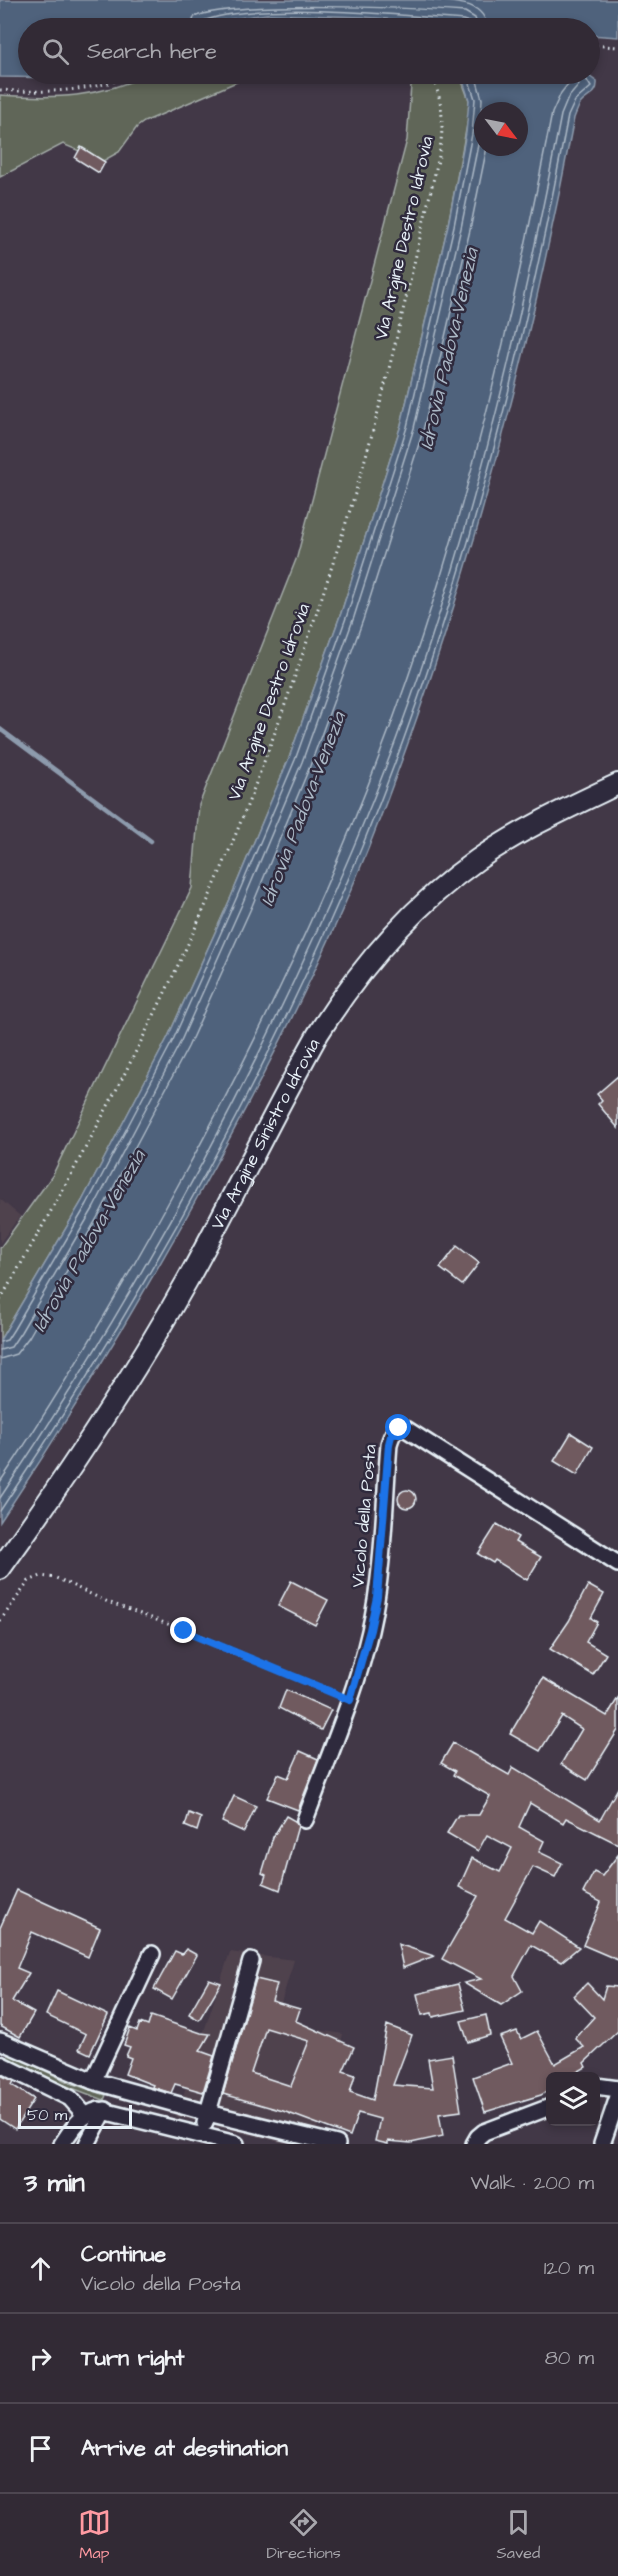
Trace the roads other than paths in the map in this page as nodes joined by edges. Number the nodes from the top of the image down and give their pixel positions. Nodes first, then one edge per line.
1 (618, 784) edge
2 (618, 1563) edge
3 (0, 1569) edge
4 (305, 1820) dead end
5 (152, 1954) dead end
6 (250, 1961) dead end
7 (1, 2043) edge
8 (0, 2064) edge
9 (93, 2080) junction
10 (600, 2087) edge
11 (618, 2090) edge
12 (618, 2097) edge
13 (546, 2108) edge
14 (105, 2110) junction
15 (208, 2113) junction
16 (85, 2115) junction
17 (614, 2121) edge
18 (202, 2136) junction
19 (62, 2144) edge
20 (87, 2144) edge
21 (236, 2144) edge
22 (337, 2144) edge
23 (474, 2144) edge
24 (602, 2144) edge

1 - 3 main road, Via Argine Sinistro Idrovia
2 - 4 street, Vicolo della Posta
5 - 9 street
6 - 15 street
7 - 9 street
8 - 16 street
9 - 15 street
10 - 11 street
12 - 17 street
13 - 23 street
14 - 16 street
14 - 18 street
14 - 20 street
15 - 18 street
15 - 22 street
16 - 19 street
17 - 24 street
18 - 21 street

